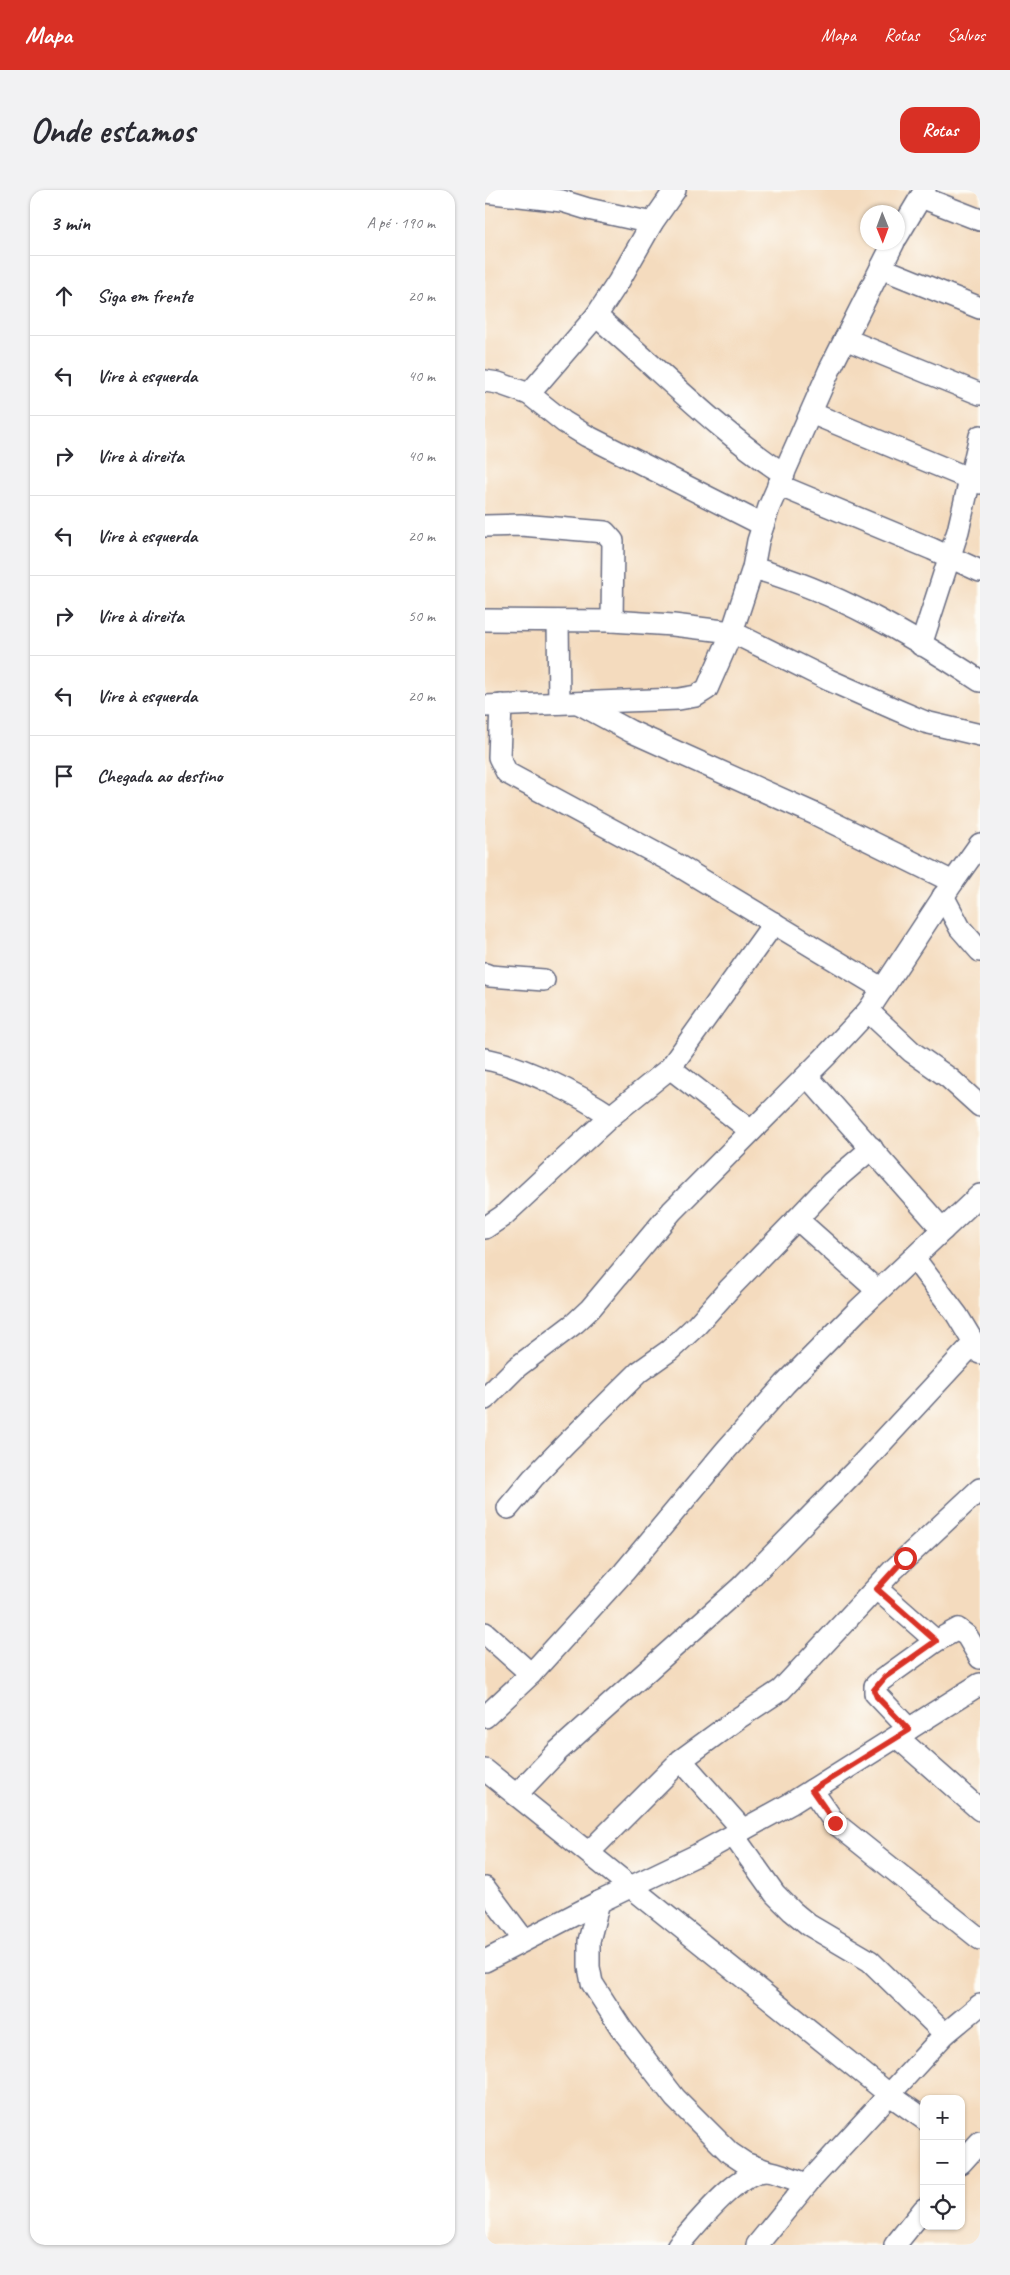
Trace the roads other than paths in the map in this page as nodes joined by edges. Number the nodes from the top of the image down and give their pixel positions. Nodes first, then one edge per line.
1 (675, 190) edge
2 (487, 191) edge
3 (923, 194) edge
4 (564, 196) edge
5 (980, 220) edge
6 (652, 223) junction
7 (905, 224) edge
8 (890, 250) edge
9 (881, 268) junction
10 (980, 308) edge
11 (595, 316) junction
12 (845, 339) junction
13 (485, 364) edge
14 (492, 382) edge
15 (529, 394) junction
16 (980, 394) edge
17 (811, 413) junction
18 (980, 436) edge
19 (781, 480) junction
20 (975, 480) edge
21 (763, 525) junction
22 (485, 526) edge
23 (950, 556) junction
24 (753, 568) junction
25 (980, 571) edge
26 (485, 620) edge
27 (558, 621) junction
28 (612, 621) junction
29 (732, 632) junction
30 (921, 644) junction
31 (980, 682) edge
32 (569, 703) junction
33 (493, 706) edge
34 (980, 735) edge
35 (980, 844) edge
36 (948, 889) junction
37 (774, 924) junction
38 (980, 951) edge
39 (485, 974) edge
40 (544, 980) dead end
41 (883, 989) junction
42 (868, 1011) junction
43 (485, 1059) edge
44 (670, 1068) junction
45 (807, 1076) junction
46 (980, 1106) edge
47 (611, 1116) junction
48 (751, 1131) junction
49 (872, 1148) junction
50 (980, 1195) edge
51 (797, 1219) junction
52 (485, 1228) edge
53 (943, 1230) junction
54 (914, 1258) junction
55 (879, 1291) junction
56 (977, 1348) edge
57 (485, 1399) edge
58 (980, 1489) edge
59 (508, 1508) dead end
60 (877, 1589) junction
61 (485, 1633) edge
62 (936, 1641) junction
63 (980, 1658) edge
64 (531, 1674) junction
65 (980, 1684) edge
66 (485, 1717) edge
67 (903, 1733) junction
68 (681, 1760) junction
69 (485, 1770) edge
70 (812, 1790) junction
71 (516, 1795) junction
72 (980, 1810) edge
73 (738, 1832) junction
74 (589, 1852) junction
75 (631, 1887) junction
76 (485, 1888) edge
77 (599, 1902) junction
78 (980, 1939) edge
79 (524, 1940) junction
80 (485, 1961) edge
81 (980, 2005) edge
82 (945, 2034) junction
83 (890, 2095) junction
84 (920, 2117) edge
85 (767, 2171) junction
86 (807, 2184) junction
87 (920, 2214) edge
88 (678, 2245) edge
89 (757, 2245) edge
90 (895, 2245) edge

1 - 6 street
2 - 4 street
3 - 5 street
3 - 7 street
4 - 6 street
6 - 11 street
8 - 9 street
9 - 10 street
9 - 12 street
11 - 15 street
11 - 19 street
12 - 16 street
12 - 17 street
13 - 14 street
14 - 15 street
15 - 21 street
17 - 19 street
17 - 20 street
18 - 20 street
19 - 21 street
19 - 23 street
20 - 23 street
21 - 24 street
22 - 28 street
23 - 25 street
23 - 30 street
24 - 29 street
24 - 30 street
26 - 27 street
27 - 28 street
27 - 32 street
28 - 29 street
29 - 32 street
29 - 34 street
30 - 31 street
32 - 33 street
32 - 36 street
33 - 37 street
35 - 36 street
36 - 38 street
36 - 41 street
37 - 41 street
37 - 44 street
39 - 40 street
41 - 42 street
42 - 45 street
42 - 46 street
43 - 47 street
44 - 47 street
44 - 48 street
45 - 48 street
45 - 49 street
47 - 52 street
48 - 57 street
49 - 51 street
49 - 53 street
50 - 53 street
51 - 55 street
51 - 59 street
53 - 54 street
54 - 55 street
54 - 56 street
55 - 64 street
56 - 71 street
58 - 60 street
60 - 62 street
60 - 68 street
61 - 64 street
62 - 63 street
62 - 67 street
64 - 66 street
65 - 67 street
67 - 70 street
67 - 72 street
68 - 73 street
68 - 74 street
69 - 71 street
70 - 73 street
70 - 78 street
71 - 74 street
73 - 75 street
73 - 82 street
74 - 75 street
75 - 77 street
75 - 83 street
76 - 79 street
77 - 79 street
77 - 85 street
79 - 80 street
81 - 82 street
82 - 83 street
83 - 84 street
83 - 86 street
85 - 86 street
85 - 88 street
86 - 89 street
87 - 90 street

